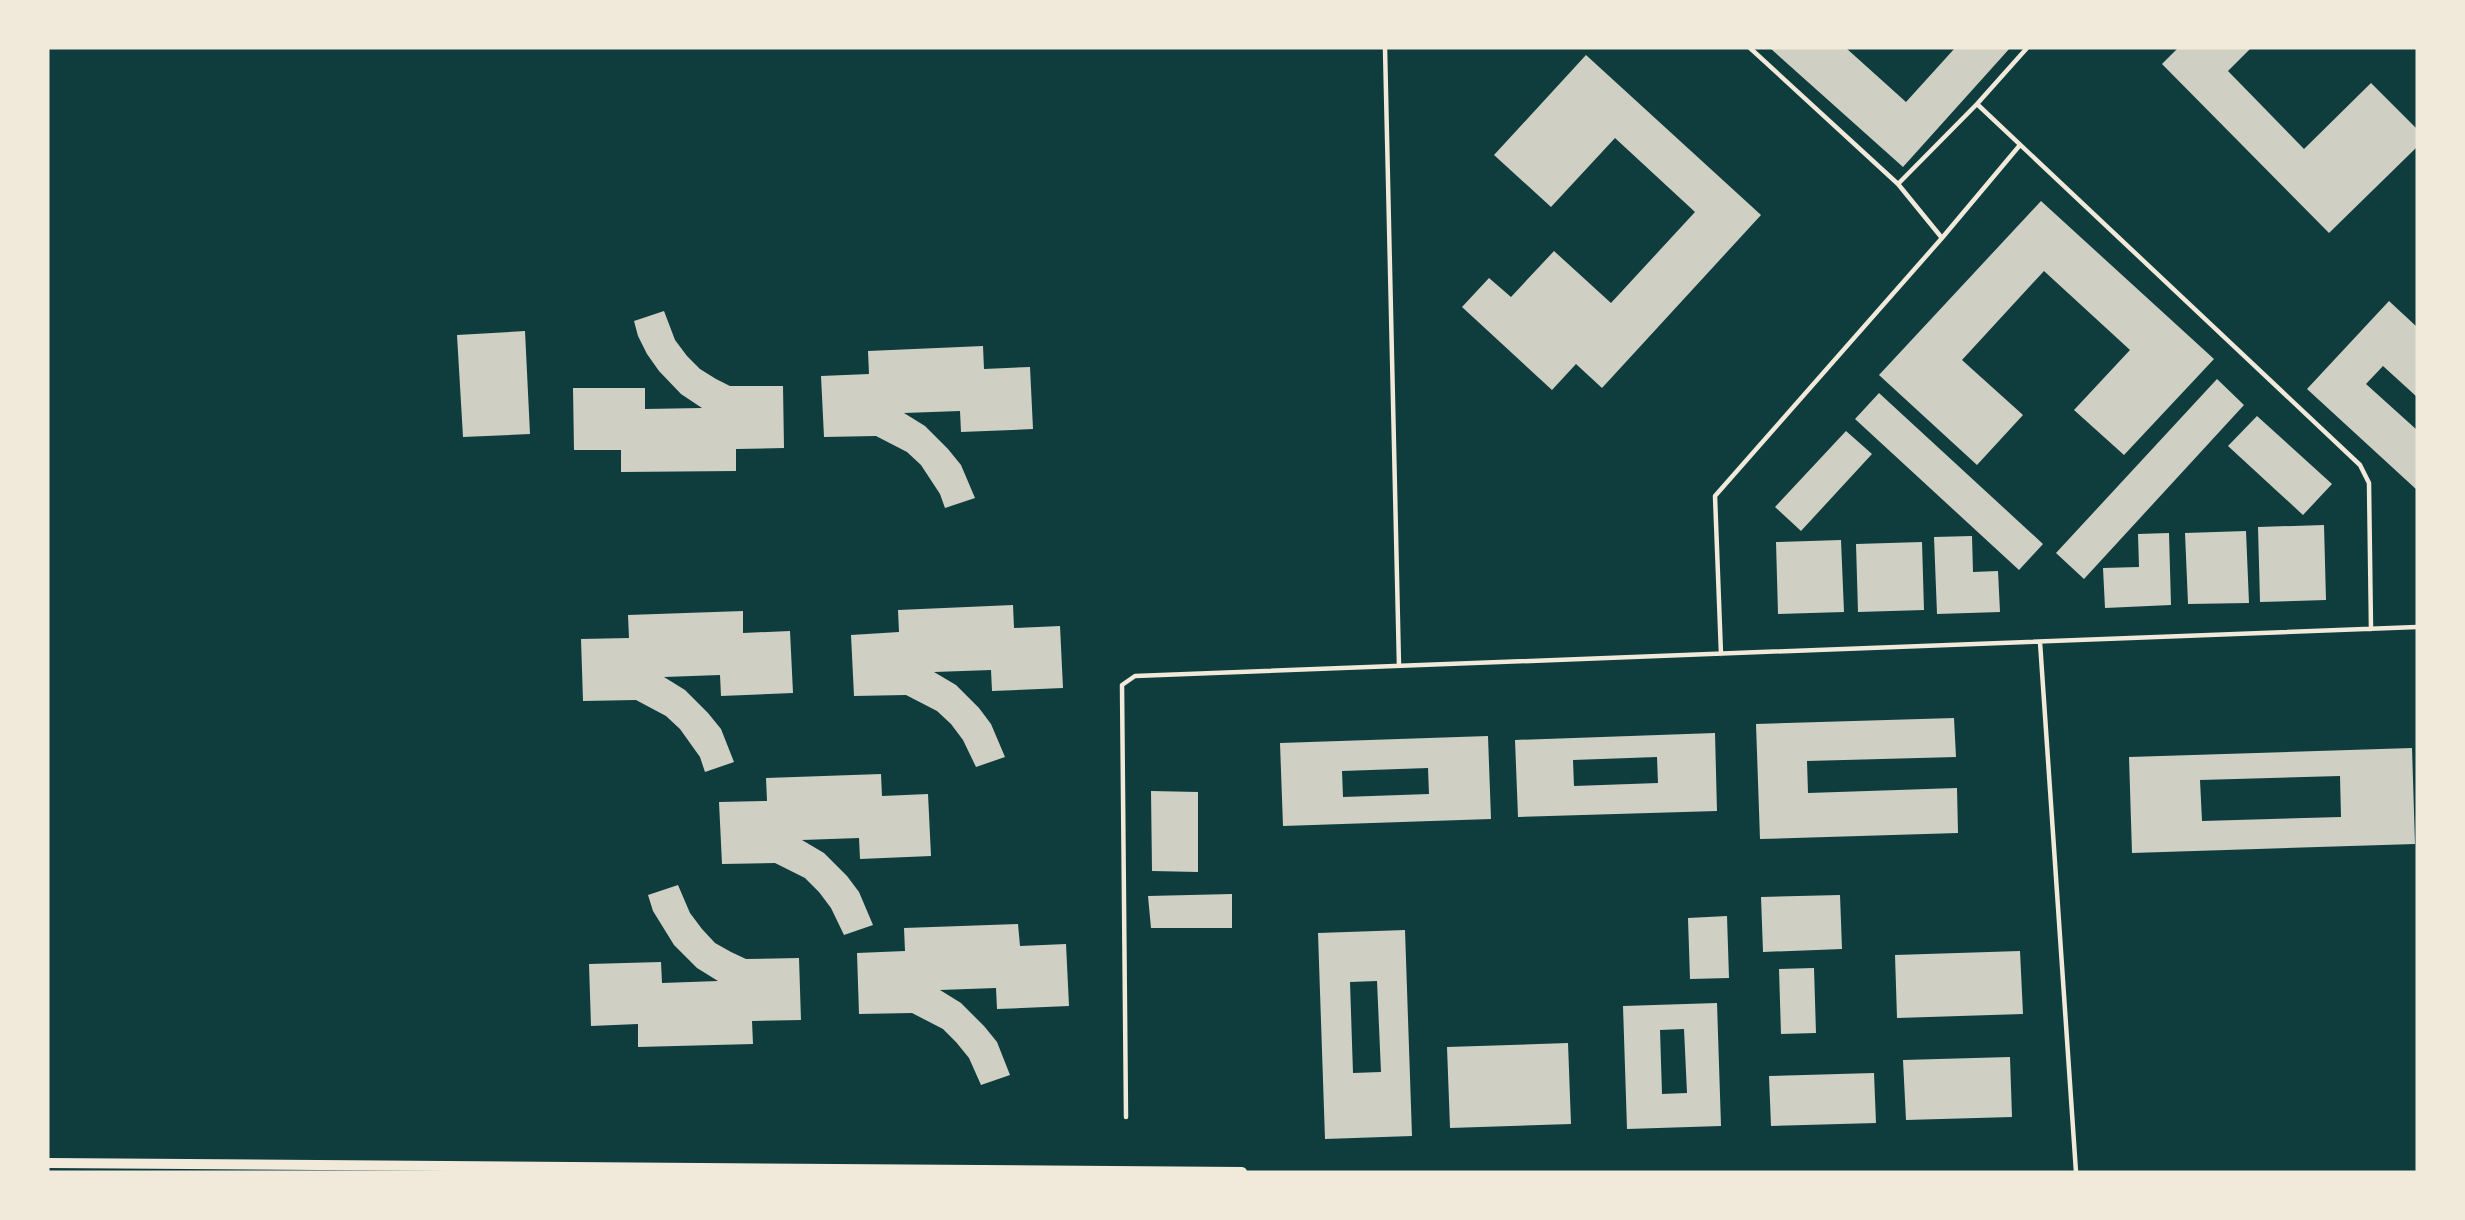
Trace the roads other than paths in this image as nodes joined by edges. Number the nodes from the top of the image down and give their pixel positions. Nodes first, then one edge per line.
1 (1385, 48) edge
2 (1750, 48) edge
3 (2027, 48) edge
4 (1977, 104) junction
5 (2020, 145) junction
6 (1898, 184) junction
7 (1941, 238) junction
8 (2417, 627) edge
9 (2371, 629) junction
10 (2040, 642) junction
11 (1721, 654) junction
12 (1399, 666) junction
13 (1126, 1117) dead end
14 (48, 1163) edge
15 (1242, 1172) edge
16 (2076, 1172) edge

1 - 12 lane
2 - 6 lane
3 - 4 lane
4 - 5 lane
4 - 6 lane
5 - 7 lane
5 - 9 lane
6 - 7 lane
7 - 11 lane
8 - 9 lane
9 - 10 lane
10 - 11 lane
10 - 16 lane
11 - 12 lane
12 - 13 lane
14 - 15 street

